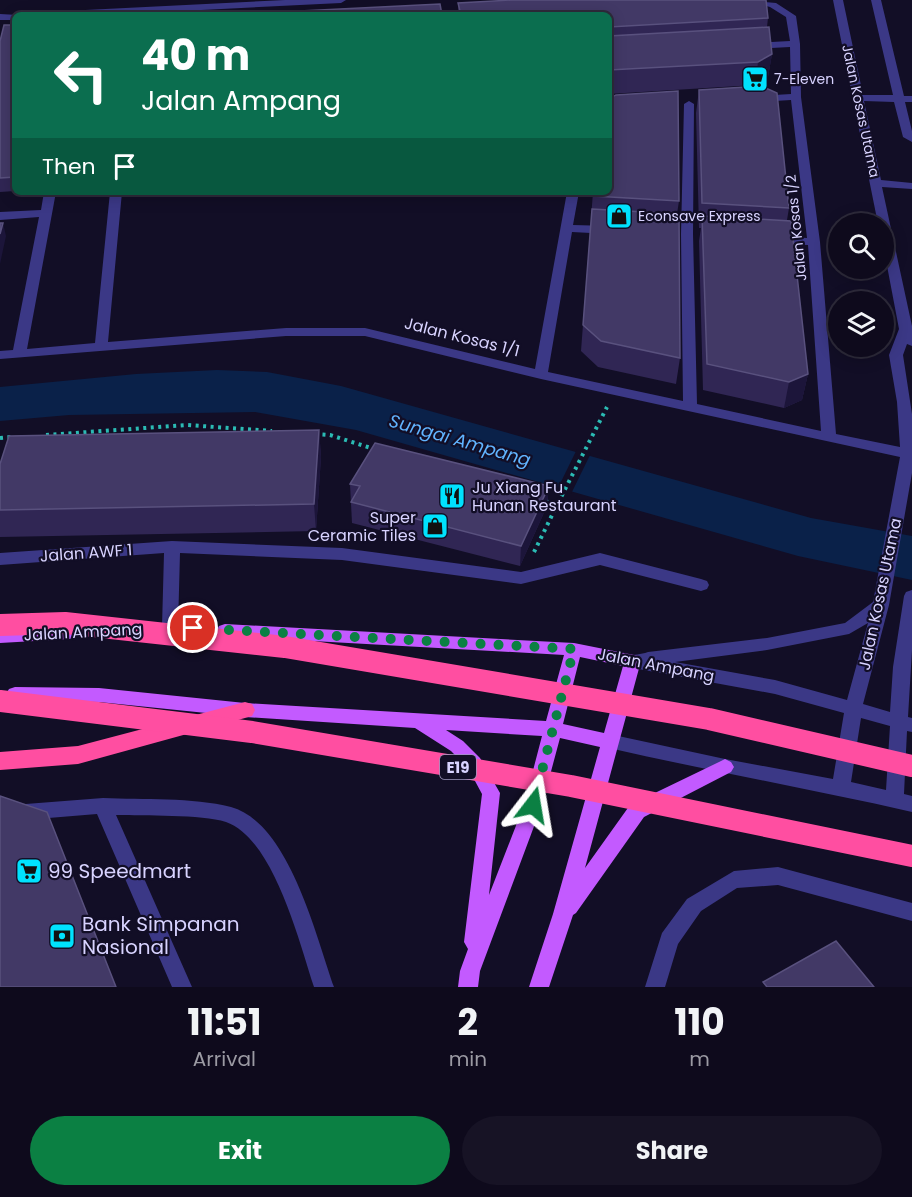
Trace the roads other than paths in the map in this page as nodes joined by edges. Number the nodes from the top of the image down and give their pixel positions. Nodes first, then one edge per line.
1 (341, 0) edge
2 (749, 0) edge
3 (876, 0) edge
4 (836, 2) edge
5 (152, 12) edge
6 (795, 44) junction
7 (737, 47) edge
8 (796, 97) junction
9 (858, 98) junction
10 (899, 99) junction
11 (912, 99) edge
12 (749, 100) edge
13 (690, 104) dead end
14 (912, 139) edge
15 (876, 183) junction
16 (912, 186) edge
17 (49, 195) edge
18 (116, 195) edge
19 (572, 195) edge
20 (46, 213) junction
21 (0, 216) edge
22 (567, 228) junction
23 (621, 230) edge
24 (768, 239) edge
25 (814, 242) junction
26 (908, 326) edge
27 (100, 346) junction
28 (20, 354) junction
29 (0, 356) edge
30 (541, 375) junction
31 (690, 408) junction
32 (829, 437) junction
33 (907, 461) junction
34 (172, 548) junction
35 (0, 559) edge
36 (701, 585) dead end
37 (882, 597) junction
38 (911, 604) edge
39 (0, 625) edge
40 (170, 627) junction
41 (0, 637) edge
42 (574, 649) junction
43 (633, 661) junction
44 (0, 694) edge
45 (0, 701) edge
46 (245, 710) junction
47 (853, 711) junction
48 (418, 721) junction
49 (906, 724) edge
50 (552, 729) junction
51 (609, 741) junction
52 (0, 761) edge
53 (912, 765) edge
54 (725, 767) junction
55 (841, 788) junction
56 (903, 802) edge
57 (102, 806) junction
58 (0, 814) edge
59 (912, 856) edge
60 (912, 912) edge
61 (564, 914) junction
62 (469, 979) edge
63 (182, 987) edge
64 (324, 987) edge
65 (539, 987) edge
66 (655, 987) edge

1 - 5 street
2 - 6 street, Jalan Kosas 1/2
3 - 10 street
4 - 9 street, Jalan Kosas Utama
6 - 7 street
6 - 8 street, Jalan Kosas 1/2
8 - 12 street
8 - 25 street, Jalan Kosas 1/2
9 - 10 street
9 - 15 street, Jalan Kosas Utama
10 - 11 street
10 - 14 street
13 - 31 street
15 - 16 street
15 - 26 street, Jalan Kosas Utama
17 - 20 street
18 - 27 street
19 - 22 street
20 - 21 street
20 - 28 street
22 - 23 street
22 - 30 street
24 - 25 street
25 - 32 street, Jalan Kosas 1/2
26 - 33 street, Jalan Kosas Utama
27 - 28 street, Jalan Kosas 1/1
27 - 30 street, Jalan Kosas 1/1
28 - 29 street, Jalan Kosas 1/1
30 - 31 street, Jalan Kosas 1/1
31 - 32 street, Jalan Kosas 1/1
32 - 33 street, Jalan Kosas 1/1
33 - 37 street, Jalan Kosas Utama
34 - 35 street, Jalan AWF 1
34 - 36 street, Jalan AWF 1
34 - 40 street
37 - 43 street
37 - 47 street, Jalan Kosas Utama
38 - 49 street, Jalan Kosas Utama
39 - 53 highway, bridge
40 - 41 main road, Jalan Ampang
40 - 42 main road, Jalan Ampang
42 - 43 main road, Jalan Ampang
42 - 50 main road
43 - 47 street, Jalan Ampang
43 - 51 main road
44 - 46 main road
45 - 59 highway, E19, bridge
46 - 48 main road
46 - 52 highway
47 - 49 street, Jalan Ampang
47 - 55 street, Jalan Kosas Utama
48 - 50 main road
48 - 62 main road
49 - 56 street, Jalan Kosas Utama
50 - 51 main road
50 - 62 main road
51 - 54 street
51 - 61 main road
54 - 55 street
54 - 61 main road
55 - 56 street
57 - 58 street
57 - 63 street
57 - 64 street
60 - 66 street
61 - 65 main road

